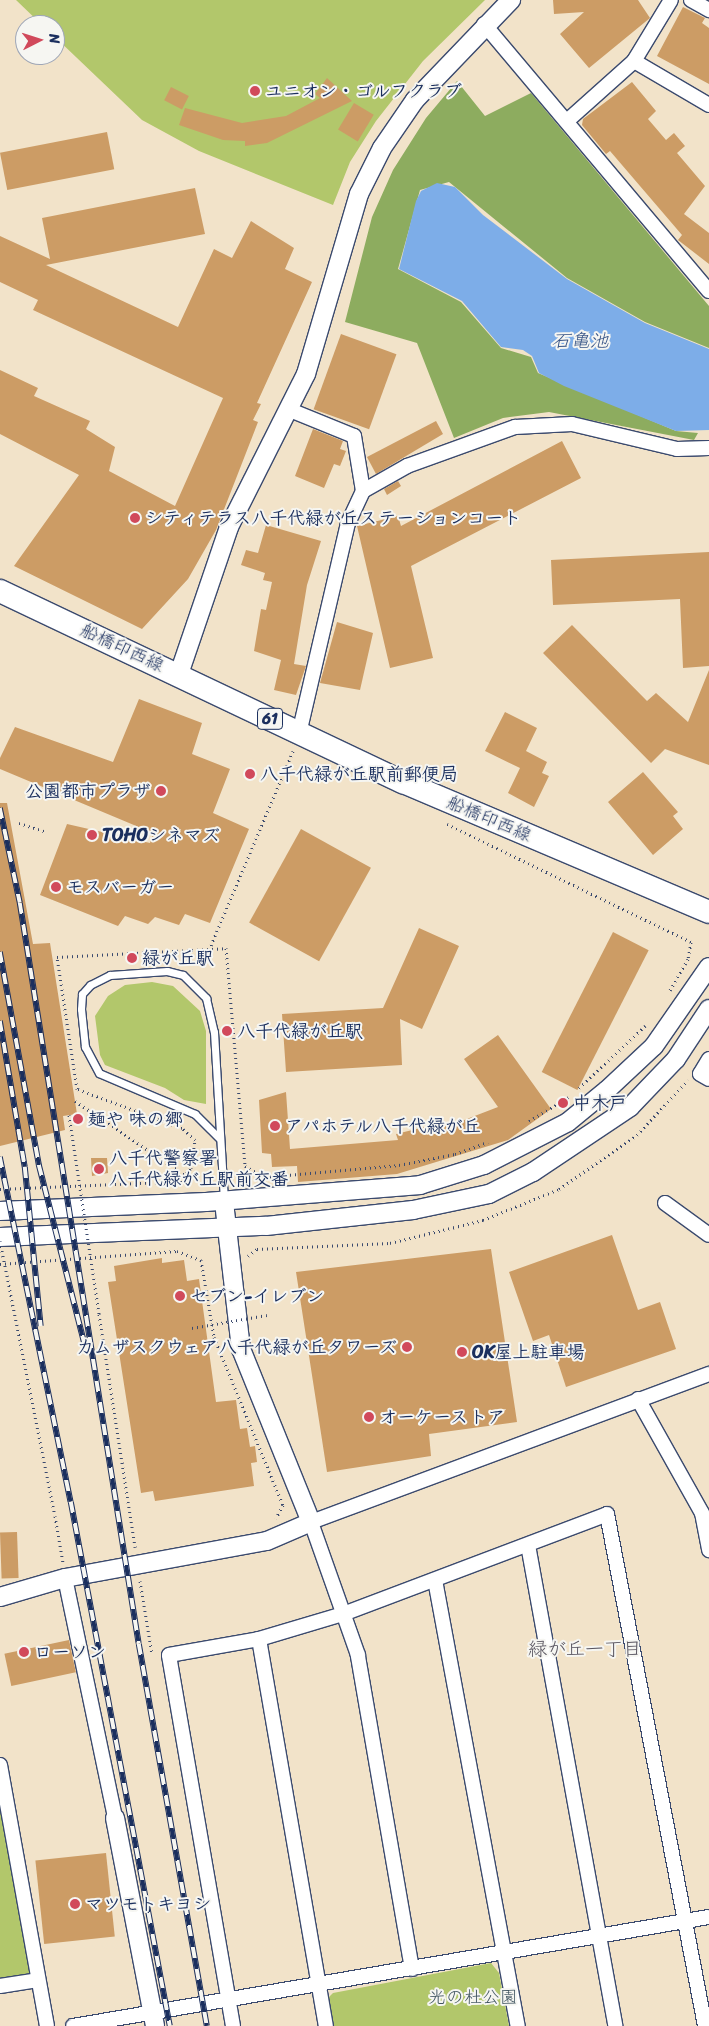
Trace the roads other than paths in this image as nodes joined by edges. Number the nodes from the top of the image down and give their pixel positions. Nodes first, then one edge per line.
1 (511, 0) edge
2 (671, 0) edge
3 (691, 0) edge
4 (709, 10) edge
5 (484, 24) junction
6 (634, 61) junction
7 (709, 105) edge
8 (567, 121) junction
9 (709, 291) edge
10 (290, 410) junction
11 (709, 448) edge
12 (363, 491) junction
13 (0, 592) edge
14 (180, 674) junction
15 (298, 747) junction
16 (709, 912) edge
17 (709, 967) edge
18 (709, 1009) edge
19 (709, 1059) edge
20 (709, 1079) edge
21 (220, 1138) junction
22 (224, 1201) junction
23 (665, 1203) dead end
24 (0, 1211) edge
25 (226, 1229) junction
26 (709, 1235) edge
27 (0, 1239) edge
28 (709, 1374) edge
29 (638, 1399) junction
30 (311, 1522) junction
31 (528, 1544) junction
32 (709, 1550) edge
33 (65, 1578) junction
34 (435, 1580) junction
35 (0, 1597) edge
36 (343, 1614) junction
37 (258, 1639) junction
38 (0, 1765) edge
39 (115, 1818) joint
40 (709, 1917) edge
41 (687, 1921) junction
42 (599, 1936) junction
43 (506, 1953) junction
44 (412, 1969) junction
45 (38, 1980) junction
46 (0, 1986) edge
47 (318, 1986) junction
48 (228, 2001) junction
49 (154, 2020) edge
50 (47, 2026) edge
51 (73, 2026) edge
52 (233, 2026) edge
53 (326, 2026) edge
54 (518, 2026) edge
55 (615, 2026) edge
56 (704, 2026) edge

1 - 5 street
2 - 6 street
3 - 4 street
5 - 8 street
5 - 10 street
6 - 7 street
6 - 8 street
8 - 9 street
10 - 12 street
10 - 14 street
11 - 12 street
12 - 15 street
13 - 14 main road, 船橋印西線 / 61
14 - 15 main road, 船橋印西線 / 61
15 - 16 main road, 船橋印西線 / 61
17 - 22 street
18 - 25 street
19 - 20 street
21 - 21 lane
21 - 22 lane
22 - 24 street
22 - 25 street
23 - 26 street
25 - 27 street
25 - 30 street
28 - 29 street
29 - 30 street
29 - 32 street
30 - 33 street
30 - 36 street
31 - 34 street
31 - 41 street
31 - 42 street
33 - 35 street
33 - 39 street
34 - 36 street
34 - 43 street
36 - 37 street
36 - 44 street
37 - 47 street
37 - 48 street
38 - 45 street
39 - 49 street
40 - 41 street
41 - 42 street
41 - 56 street
42 - 43 street
42 - 55 street
43 - 44 street
43 - 54 street
44 - 47 street
45 - 46 street
45 - 50 street
47 - 48 street
47 - 53 street
48 - 49 street
48 - 52 street
49 - 51 street

